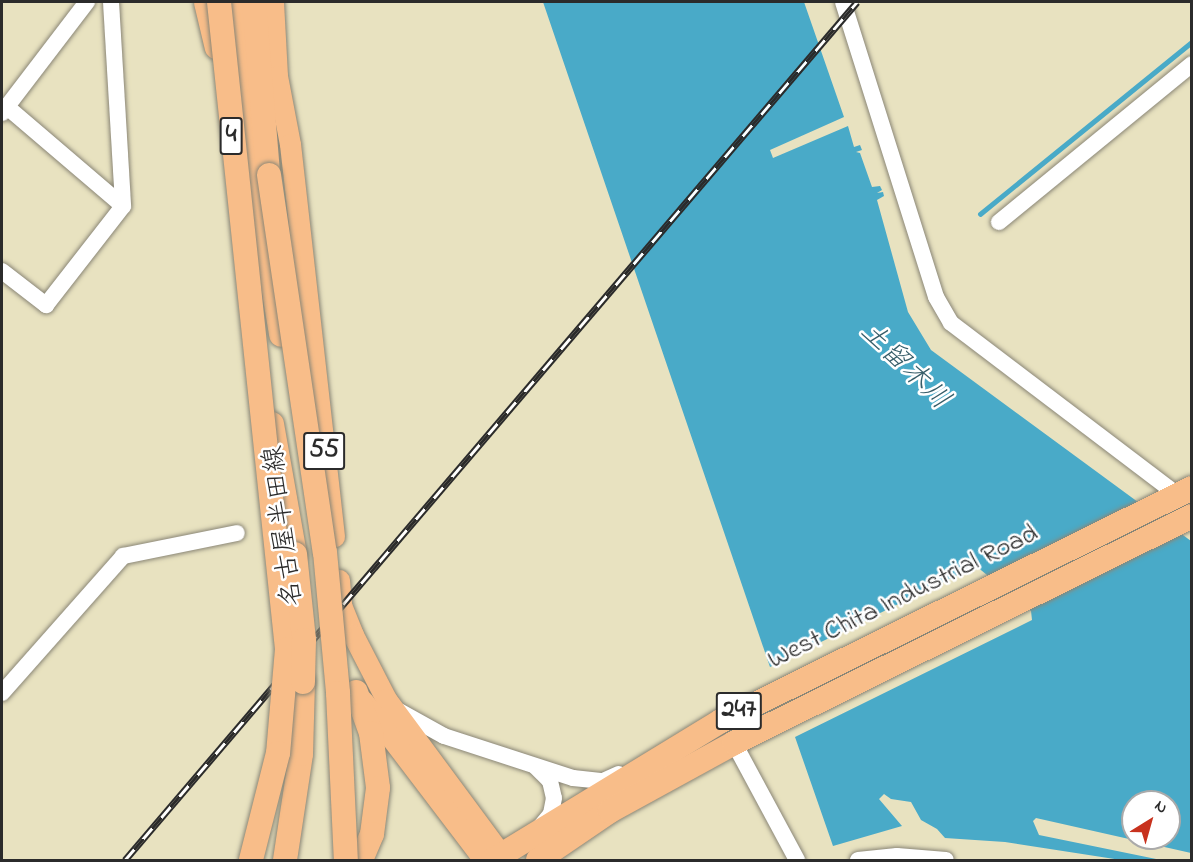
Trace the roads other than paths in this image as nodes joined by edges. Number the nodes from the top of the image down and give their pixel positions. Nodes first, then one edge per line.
1 (87, 2) edge
2 (111, 2) edge
3 (204, 2) edge
4 (219, 2) edge
5 (237, 2) edge
6 (254, 2) edge
7 (273, 2) edge
8 (843, 2) edge
9 (1191, 64) edge
10 (4, 110) edge
11 (269, 175) junction
12 (123, 206) junction
13 (999, 222) dead end
14 (2, 271) edge
15 (281, 335) junction
16 (254, 340) junction
17 (1178, 495) edge
18 (1188, 517) edge
19 (237, 533) dead end
20 (356, 692) junction
21 (2, 693) edge
22 (386, 699) junction
23 (721, 721) junction
24 (455, 739) junction
25 (734, 743) junction
26 (435, 765) junction
27 (535, 766) junction
28 (535, 832) junction
29 (496, 859) edge
30 (251, 861) edge
31 (285, 861) edge
32 (330, 861) edge
33 (346, 861) edge
34 (361, 861) edge
35 (538, 861) edge
36 (797, 861) edge
37 (858, 861) edge
38 (946, 861) edge

1 - 10 street
2 - 12 street
3 - 15 main road, 名古屋半田線 / 55
4 - 16 highway, 4, bridge
5 - 15 highway
6 - 11 highway, 4
7 - 22 main road, 名古屋半田線 / 55
8 - 17 street
9 - 13 street
10 - 12 street
11 - 32 highway, bridge
11 - 33 highway, bridge
12 - 14 street
15 - 20 main road, 名古屋半田線 / 55
16 - 30 highway, bridge
16 - 31 highway, bridge
17 - 23 highway, West Chita Industrial Road / 247
18 - 25 highway, West Chita Industrial Road / 247
19 - 21 street
20 - 29 main road, 名古屋半田線 / 55
20 - 34 highway
22 - 24 street
22 - 26 main road, 名古屋半田線 / 55
23 - 27 street
23 - 28 highway, West Chita Industrial Road / 247
24 - 26 street
24 - 27 street
25 - 35 highway, West Chita Industrial Road / 247
25 - 36 street
26 - 29 main road, 名古屋半田線 / 55
27 - 28 street
28 - 29 highway, West Chita Industrial Road / 247
37 - 38 street

